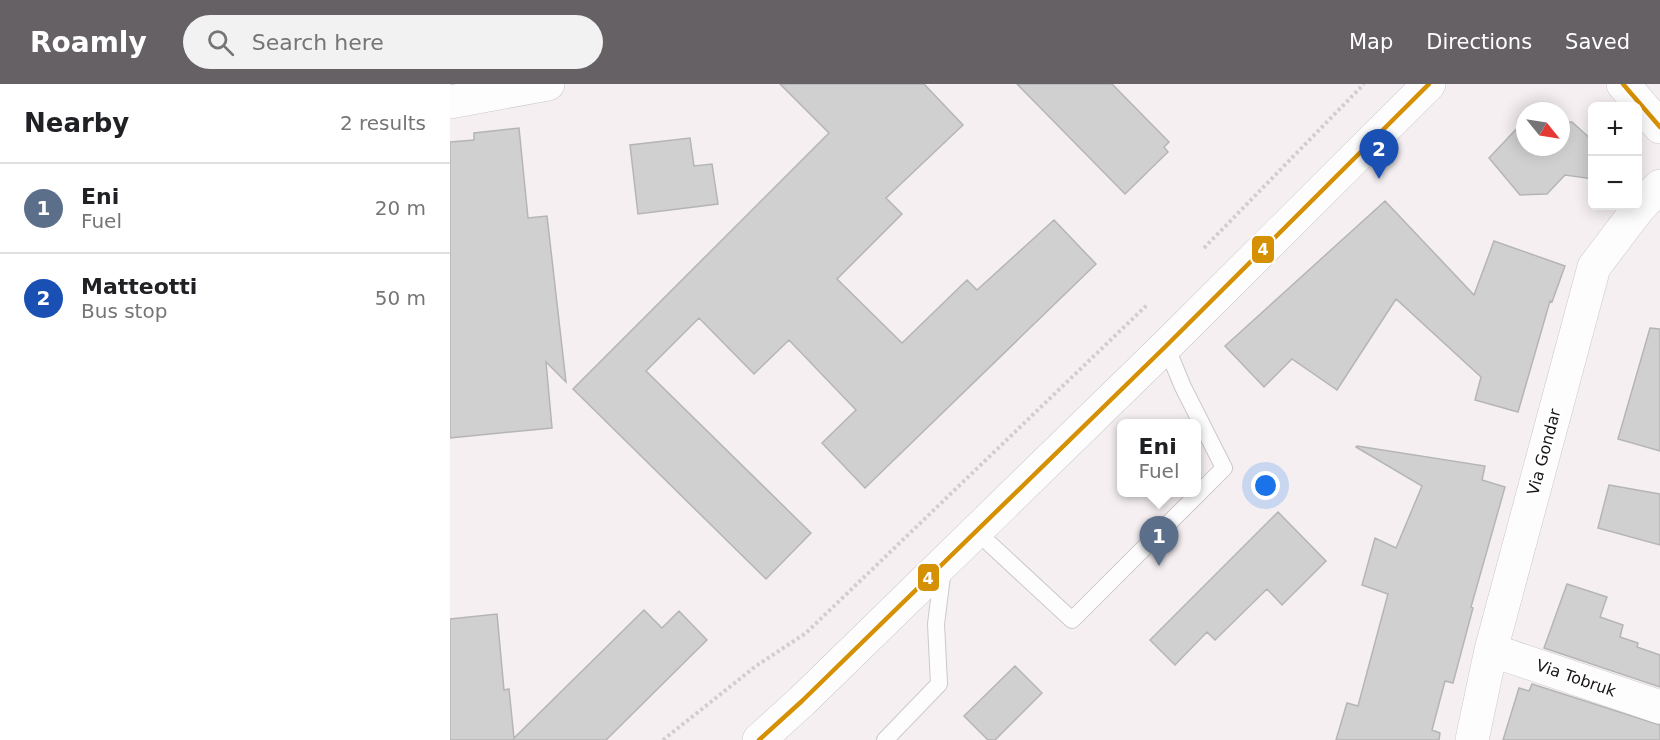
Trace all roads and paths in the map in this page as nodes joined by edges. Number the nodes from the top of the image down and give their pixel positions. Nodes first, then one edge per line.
1 (548, 84) edge
2 (1364, 84) edge
3 (1429, 84) edge
4 (1623, 84) edge
5 (450, 102) edge
6 (1660, 127) edge
7 (1660, 186) edge
8 (1200, 252) dead end
9 (1150, 302) dead end
10 (1166, 346) junction
11 (1199, 419) edge
12 (1201, 423) edge
13 (1201, 491) edge
14 (1195, 497) edge
15 (976, 531) junction
16 (944, 563) junction
17 (1491, 650) junction
18 (1660, 707) edge
19 (663, 740) edge
20 (759, 740) edge
21 (885, 740) edge
22 (1472, 740) edge

1 - 5 street
2 - 8 path
3 - 10 street
4 - 6 street
7 - 17 street, Via Gondar
9 - 19 path
10 - 11 lane
10 - 15 street
12 - 13 lane
14 - 15 lane
15 - 16 street
16 - 20 street
16 - 21 lane
17 - 18 street, Via Tobruk
17 - 22 street, Via Gondar

